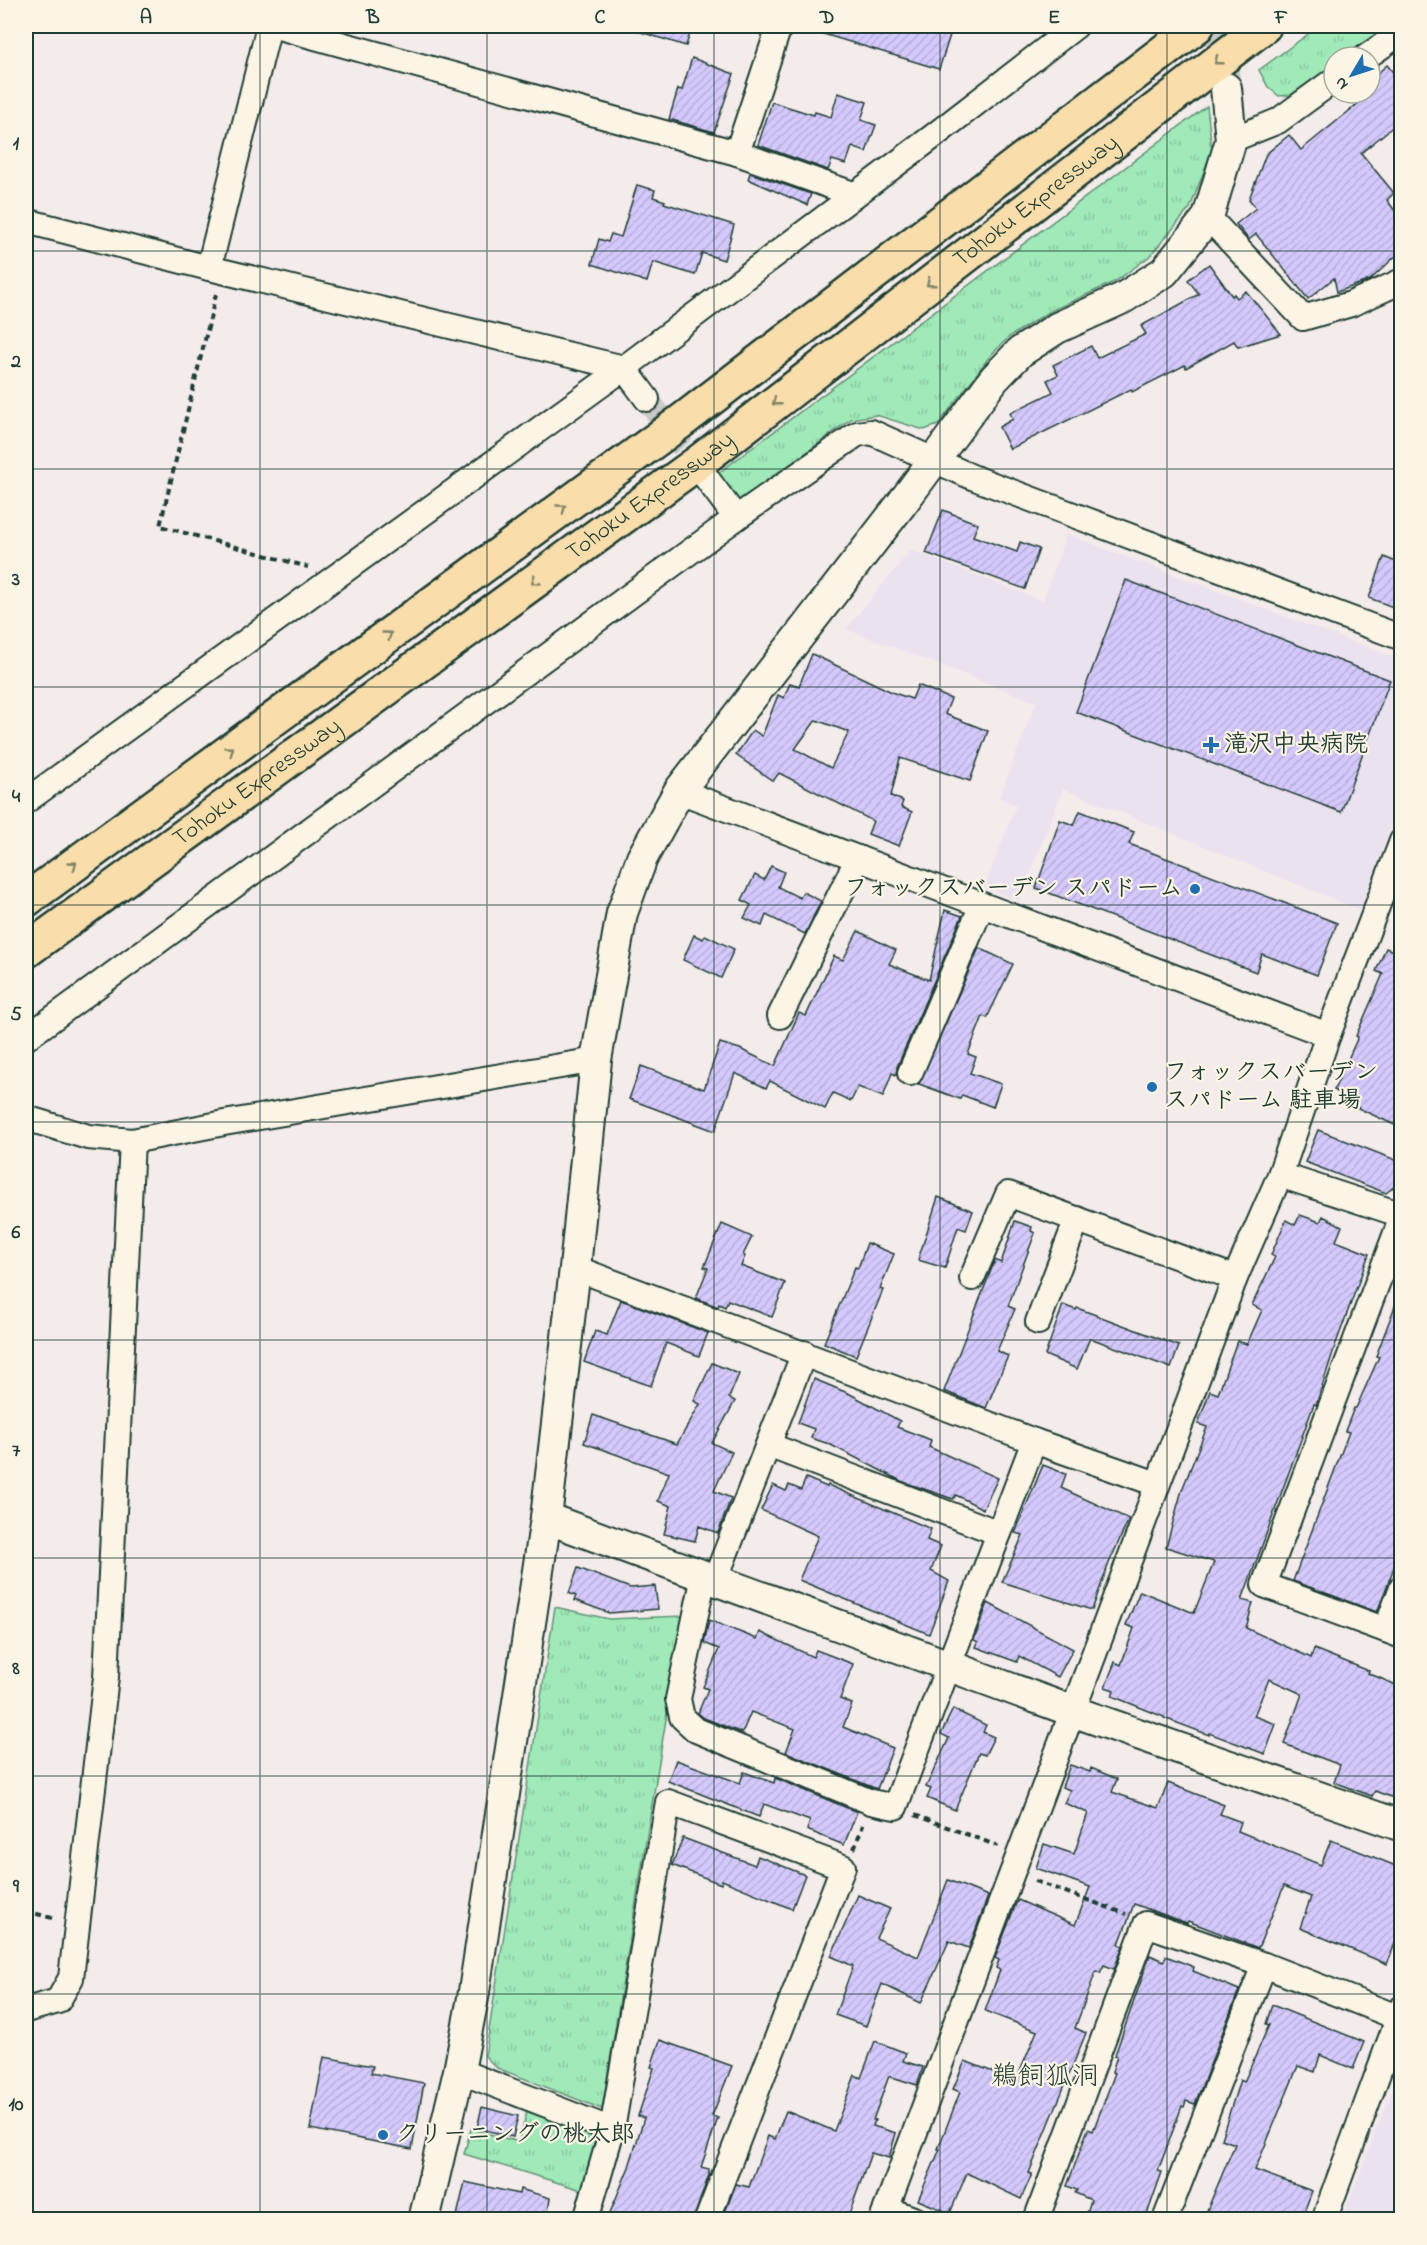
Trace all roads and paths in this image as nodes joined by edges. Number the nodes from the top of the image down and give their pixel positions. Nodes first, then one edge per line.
1 (269, 26) edge
2 (275, 26) edge
3 (773, 26) edge
4 (1076, 26) edge
5 (1197, 26) edge
6 (1264, 26) edge
7 (1401, 32) edge
8 (1382, 46) edge
9 (1226, 88) tunnel mouth
10 (1322, 89) edge
11 (1231, 140) junction
12 (737, 153) junction
13 (853, 194) junction
14 (1208, 217) junction
15 (26, 221) edge
16 (215, 269) junction
17 (1401, 281) edge
18 (624, 368) junction
19 (647, 399) tunnel mouth
20 (934, 459) junction
21 (705, 476) tunnel mouth
22 (736, 518) junction
23 (337, 575) junction
24 (1401, 638) edge
25 (679, 791) junction
26 (26, 801) edge
27 (1401, 841) edge
28 (858, 858) junction
29 (26, 900) edge
30 (982, 905) junction
31 (26, 951) edge
32 (780, 1016) dead end
33 (1328, 1035) junction
34 (26, 1038) edge
35 (596, 1060) junction
36 (910, 1073) dead end
37 (26, 1118) edge
38 (132, 1141) junction
39 (1280, 1174) junction
40 (1401, 1216) edge
41 (1077, 1219) junction
42 (575, 1268) junction
43 (972, 1278) dead end
44 (1235, 1278) junction
45 (1038, 1322) dead end
46 (804, 1353) junction
47 (1034, 1441) junction
48 (768, 1445) junction
49 (1157, 1484) junction
50 (546, 1518) junction
51 (999, 1533) junction
52 (710, 1578) junction
53 (1401, 1587) edge
54 (1394, 1633) edge
55 (948, 1666) junction
56 (1071, 1711) junction
57 (871, 1802) junction
58 (895, 1807) junction
59 (1401, 1826) edge
60 (1015, 1863) junction
61 (843, 1867) junction
62 (1146, 1924) junction
63 (1264, 1965) junction
64 (26, 2010) edge
65 (1400, 2015) edge
66 (459, 2071) junction
67 (612, 2130) junction
68 (884, 2214) edge
69 (424, 2220) edge
70 (586, 2220) edge
71 (707, 2220) edge
72 (916, 2220) edge
73 (1036, 2220) edge
74 (1165, 2220) edge
75 (1324, 2220) edge

1 - 16 street
2 - 12 street
3 - 12 street
4 - 13 street
29 -> 5 highway, Tohoku Expressway
6 -> 31 highway, Tohoku Expressway
7 - 8 street
9 - 11 street
10 - 11 street
11 - 14 street
12 - 13 street
13 - 18 street
14 - 17 street
14 - 20 street
15 - 16 street
16 - 18 street
16 - 23 path
18 - 19 street
18 - 23 street
20 - 22 street
20 - 24 street
20 - 25 street
21 - 22 street
22 - 34 street
23 - 26 street
25 - 28 street
25 - 35 street
27 - 33 street
28 - 30 street
28 - 32 street
30 - 33 street
30 - 36 street
33 - 39 street
35 - 38 street
35 - 42 street
37 - 38 street
38 - 64 street
39 - 40 street
39 - 44 street
40 - 54 street
41 - 43 street
41 - 44 street
41 - 45 street
42 - 46 street
42 - 50 street
44 - 49 street
46 - 47 street
46 - 48 street
47 - 49 street
47 - 51 street
48 - 51 street
48 - 52 street
49 - 56 street
50 - 52 street
50 - 66 street
51 - 55 street
52 - 55 street
52 - 57 street
53 - 54 street
55 - 56 street
55 - 58 street
56 - 59 street
56 - 60 street
57 - 58 street
57 - 61 path
58 - 60 path
60 - 62 path
60 - 68 street
61 - 67 street
61 - 71 street
62 - 63 street
62 - 73 street
63 - 65 street
63 - 74 street
65 - 75 street
66 - 67 street
66 - 69 street
67 - 70 street
68 - 72 street

